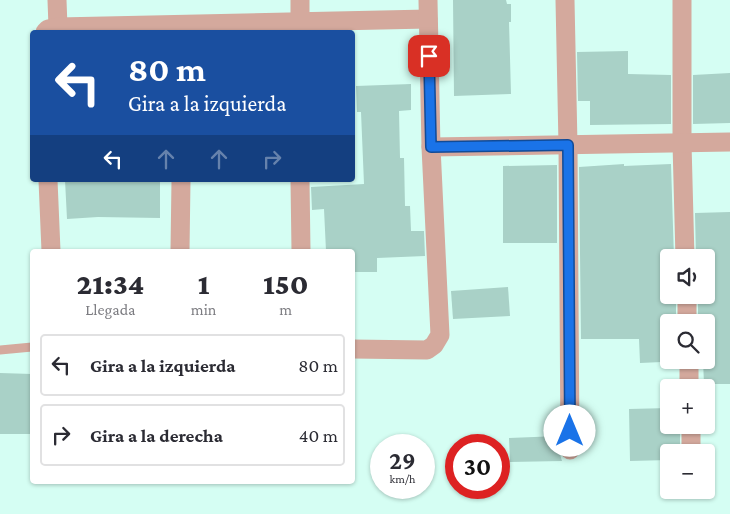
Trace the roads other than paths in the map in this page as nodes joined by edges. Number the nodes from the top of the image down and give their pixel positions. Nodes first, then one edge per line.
1 (57, 0) edge
2 (300, 0) edge
3 (428, 0) edge
4 (565, 0) edge
5 (682, 0) edge
6 (428, 19) junction
7 (300, 27) edge
8 (183, 29) edge
9 (51, 30) edge
10 (730, 142) edge
11 (682, 143) junction
12 (568, 145) junction
13 (431, 147) junction
14 (48, 182) edge
15 (181, 182) edge
16 (300, 182) edge
17 (50, 249) edge
18 (180, 249) edge
19 (301, 249) edge
20 (685, 249) edge
21 (30, 347) edge
22 (0, 350) edge
23 (355, 350) edge
24 (570, 450) dead end

1 - 9 street
2 - 7 street
3 - 6 street
4 - 12 street
5 - 11 street
6 - 7 street
6 - 13 street
7 - 8 street
8 - 9 street
10 - 11 street
11 - 12 street
11 - 20 street
12 - 13 street
12 - 24 street
13 - 23 street
14 - 17 street
15 - 18 street
16 - 19 street
21 - 22 lane

